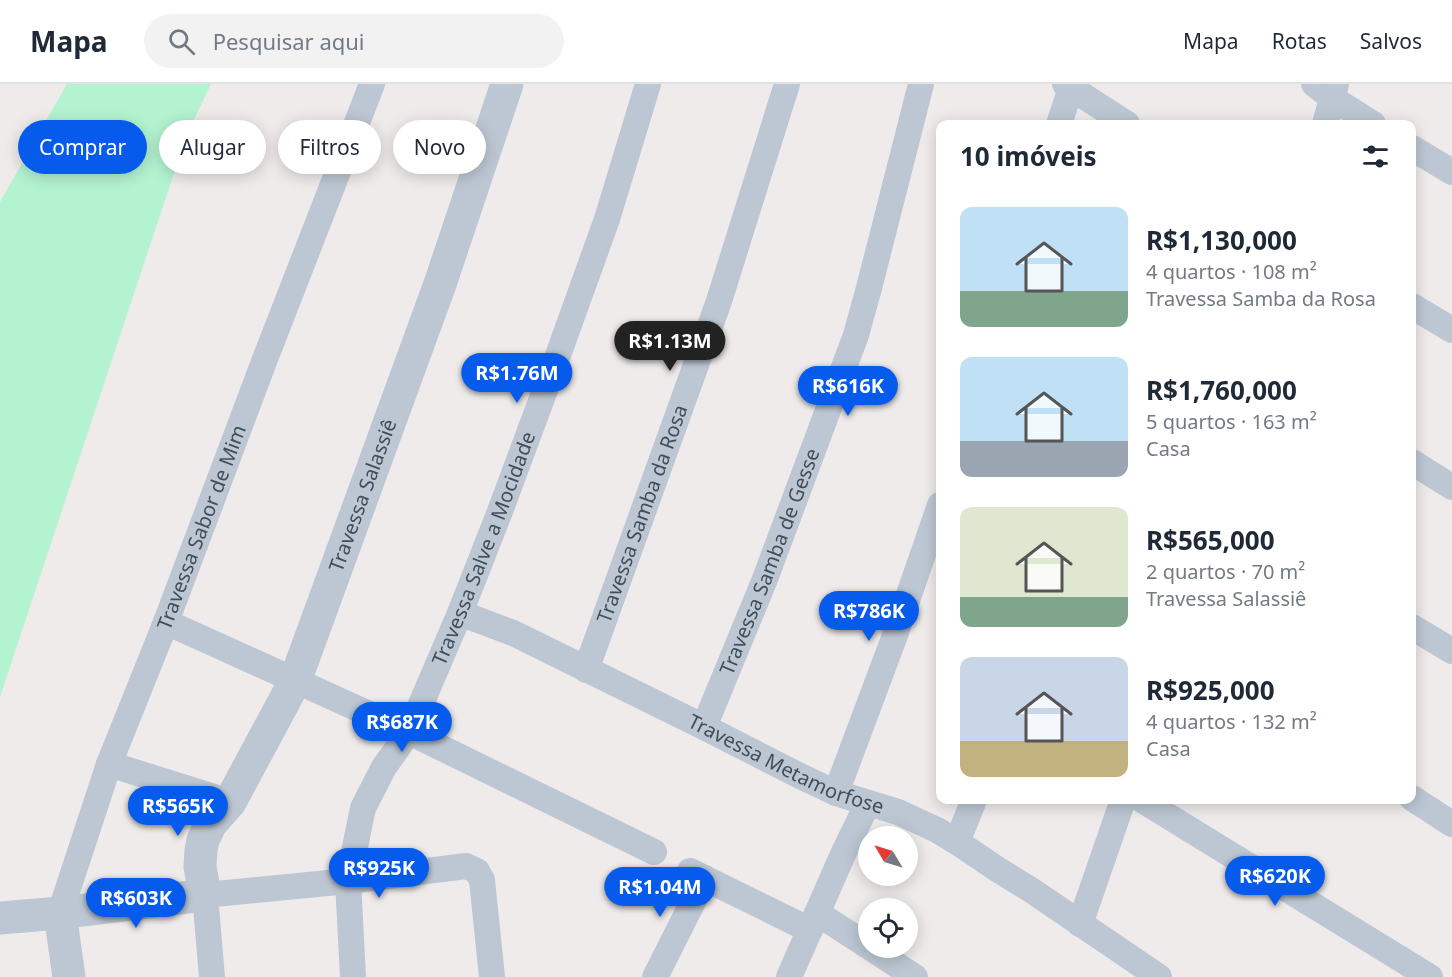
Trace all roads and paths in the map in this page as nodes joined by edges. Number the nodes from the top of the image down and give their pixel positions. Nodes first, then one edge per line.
1 (372, 84) edge
2 (507, 84) edge
3 (648, 84) edge
4 (787, 84) edge
5 (921, 84) edge
6 (1068, 86) edge
7 (1327, 89) edge
8 (1060, 120) edge
9 (1122, 120) edge
10 (1325, 120) edge
11 (1368, 120) edge
12 (1416, 150) edge
13 (1452, 172) edge
14 (1416, 308) edge
15 (1452, 330) edge
16 (1416, 464) edge
17 (1452, 487) edge
18 (936, 517) edge
19 (460, 613) junction
20 (166, 622) junction
21 (1416, 629) edge
22 (1452, 651) edge
23 (586, 670) junction
24 (295, 681) junction
25 (704, 727) junction
26 (409, 732) junction
27 (109, 764) junction
28 (836, 793) junction
29 (1416, 801) edge
30 (230, 802) junction
31 (868, 803) junction
32 (972, 804) edge
33 (1122, 804) edge
34 (1149, 804) edge
35 (1452, 824) edge
36 (957, 842) junction
37 (654, 852) dead end
38 (348, 881) junction
39 (205, 895) junction
40 (60, 913) junction
41 (0, 918) edge
42 (813, 921) junction
43 (1080, 924) junction
44 (858, 942) edge
45 (886, 958) edge
46 (69, 977) edge
47 (212, 977) edge
48 (353, 977) edge
49 (492, 977) edge
50 (655, 977) edge
51 (789, 977) edge
52 (915, 977) edge
53 (1159, 977) edge
54 (1430, 977) edge

1 - 20 street, Travessa Sabor de Mim
2 - 24 street, Travessa Salassiê
3 - 19 street, Travessa Salve a Mocidade
4 - 23 street, Travessa Samba da Rosa
5 - 25 street, Travessa Samba de Gesse
6 - 8 street
6 - 9 street
7 - 10 street
7 - 11 street
12 - 13 street
14 - 15 street
16 - 17 street
18 - 28 street
19 - 23 street, Travessa Metamorfose
19 - 26 street, Travessa Salve a Mocidade
20 - 24 street
20 - 27 street, Travessa Sabor de Mim
21 - 22 street
23 - 25 street, Travessa Metamorfose
24 - 26 street
24 - 30 street, Travessa Salassiê
25 - 28 street, Travessa Metamorfose
26 - 37 street
26 - 38 street, Travessa Salve a Mocidade
27 - 30 street
27 - 40 street, Travessa Sabor de Mim
28 - 31 street, Travessa Metamorfose
29 - 35 street
30 - 39 street, Travessa Salassiê
31 - 36 street, Travessa Metamorfose
31 - 42 street
32 - 36 street
33 - 43 street
34 - 54 street
36 - 43 street, Travessa Metamorfose
38 - 39 street
38 - 48 street, Travessa Salve a Mocidade
38 - 49 street
39 - 40 street
39 - 47 street
40 - 41 street
40 - 46 street, Travessa Sabor de Mim
42 - 44 street
42 - 50 street
42 - 51 street
43 - 53 street, Travessa Metamorfose
45 - 52 street

